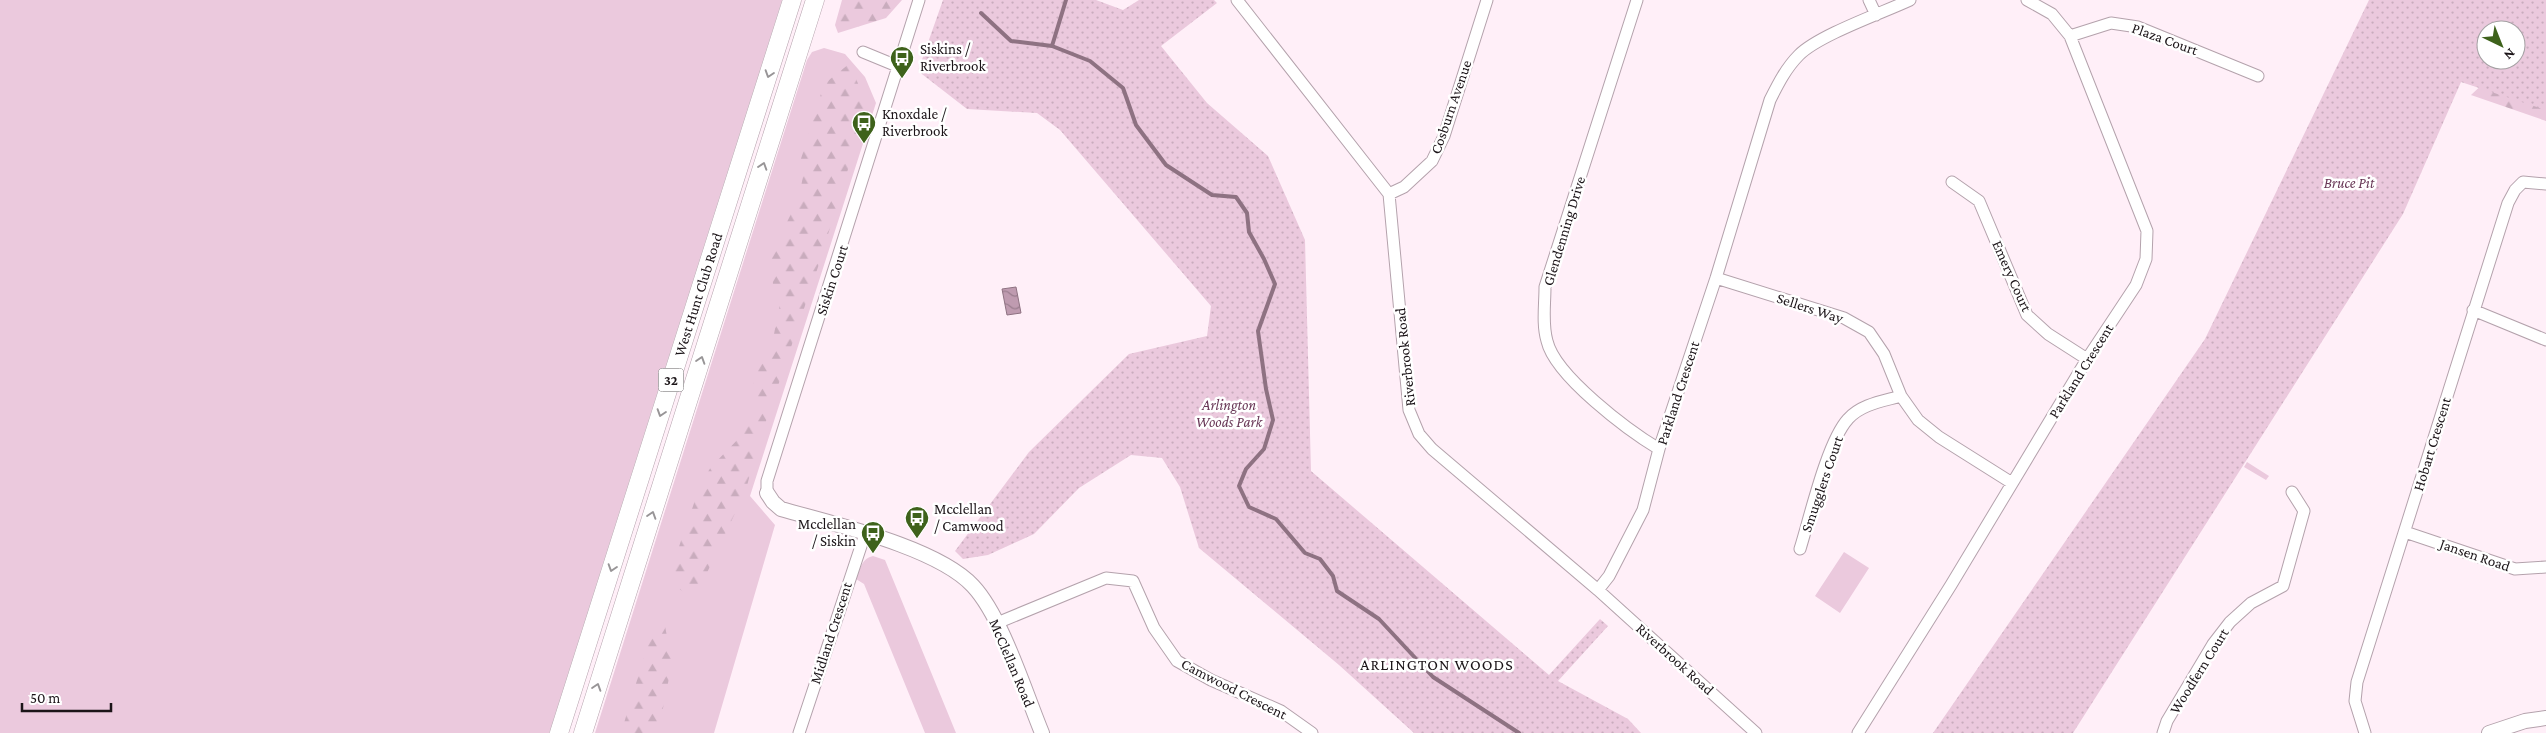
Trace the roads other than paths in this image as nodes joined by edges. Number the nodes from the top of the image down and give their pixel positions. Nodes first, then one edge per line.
1 (792, 0) edge
2 (815, 0) edge
3 (919, 0) edge
4 (1237, 0) edge
5 (1487, 0) edge
6 (1637, 0) edge
7 (1869, 0) edge
8 (1910, 0) edge
9 (2026, 0) edge
10 (1876, 15) junction
11 (2070, 36) junction
12 (863, 52) dead end
13 (897, 66) junction
14 (2258, 76) dead end
15 (1952, 182) dead end
16 (2546, 184) edge
17 (1389, 194) junction
18 (1716, 278) junction
19 (2473, 310) junction
20 (2546, 340) edge
21 (2087, 359) junction
22 (1901, 396) junction
23 (1659, 449) junction
24 (2012, 483) junction
25 (2292, 492) dead end
26 (767, 493) joint
27 (2405, 532) junction
28 (865, 534) junction
29 (1800, 549) dead end
30 (2546, 567) edge
31 (1598, 590) junction
32 (997, 623) junction
33 (2546, 718) edge
34 (559, 733) edge
35 (583, 733) edge
36 (799, 733) edge
37 (1042, 733) edge
38 (1312, 733) edge
39 (1756, 733) edge
40 (1858, 733) edge
41 (2163, 733) edge
42 (2365, 733) edge
43 (2489, 733) edge

1 -> 34 main road, West Hunt Club Road / 32
35 -> 2 main road, West Hunt Club Road / 32
3 - 13 street, Siskin Court
4 - 17 street
5 - 17 street, Cosburn Avenue
6 - 23 street, Glendenning Drive
7 - 10 street
8 - 10 street, Parkland Crescent
9 - 11 street, Parkland Crescent
10 - 18 street, Parkland Crescent
11 - 14 street, Plaza Court
11 - 21 street, Parkland Crescent
12 - 13 street
13 - 26 street, Siskin Court
15 - 21 street, Emery Court
16 - 19 street, Hobart Crescent
17 - 31 street, Riverbrook Road
18 - 22 street, Sellers Way
18 - 23 street, Parkland Crescent
19 - 20 street
19 - 27 street, Hobart Crescent
21 - 24 street, Parkland Crescent
22 - 24 street, Sellers Way
22 - 29 street, Smugglers Court
23 - 31 street, Parkland Crescent
24 - 40 street, Parkland Crescent
25 - 41 street, Woodfern Court
26 - 28 street, McClellan Road
27 - 30 street, Jansen Road
27 - 42 street, Hobart Crescent
28 - 32 street, McClellan Road
28 - 36 street, Midland Crescent
31 - 39 street, Riverbrook Road
32 - 37 street, McClellan Road
32 - 38 street, Camwood Crescent
33 - 43 street

